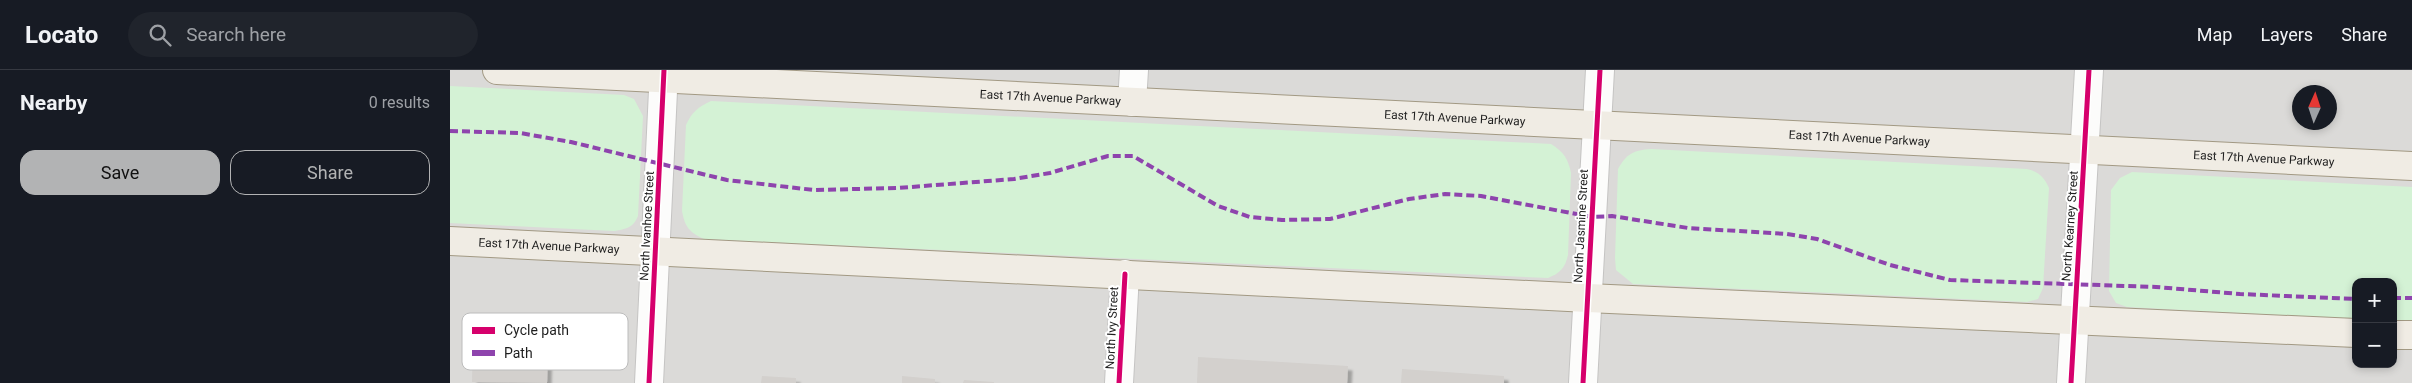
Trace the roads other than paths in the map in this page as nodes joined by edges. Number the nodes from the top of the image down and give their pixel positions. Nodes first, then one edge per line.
1 (497, 70) edge
2 (1134, 70) edge
3 (1600, 70) edge
4 (2089, 70) edge
5 (664, 74) edge
6 (1132, 102) junction
7 (1597, 125) junction
8 (2085, 149) junction
9 (2412, 166) edge
10 (450, 241) edge
11 (656, 250) junction
12 (1125, 274) junction
13 (1588, 298) junction
14 (2074, 319) junction
15 (2352, 333) edge
16 (2397, 334) edge
17 (2412, 335) edge
18 (649, 383) edge
19 (1119, 383) edge
20 (1584, 383) edge
21 (2071, 383) edge

1 - 5 main road, East 17th Avenue Parkway
2 - 6 street
3 - 7 street, North Jasmine Street
4 - 8 street, North Kearney Street
5 - 6 main road, East 17th Avenue Parkway
5 - 11 street, North Ivanhoe Street
6 - 7 main road, East 17th Avenue Parkway
7 - 8 main road, East 17th Avenue Parkway
7 - 13 street, North Jasmine Street
8 - 9 main road, East 17th Avenue Parkway
8 - 14 street, North Kearney Street
10 - 11 main road, East 17th Avenue Parkway
11 - 12 main road, East 17th Avenue Parkway
11 - 18 street, North Ivanhoe Street
12 - 13 main road, East 17th Avenue Parkway
12 - 19 street, North Ivy Street
13 - 14 main road, East 17th Avenue Parkway
13 - 20 street, North Jasmine Street
14 - 15 main road, East 17th Avenue Parkway
14 - 21 street, North Kearney Street
16 - 17 main road

